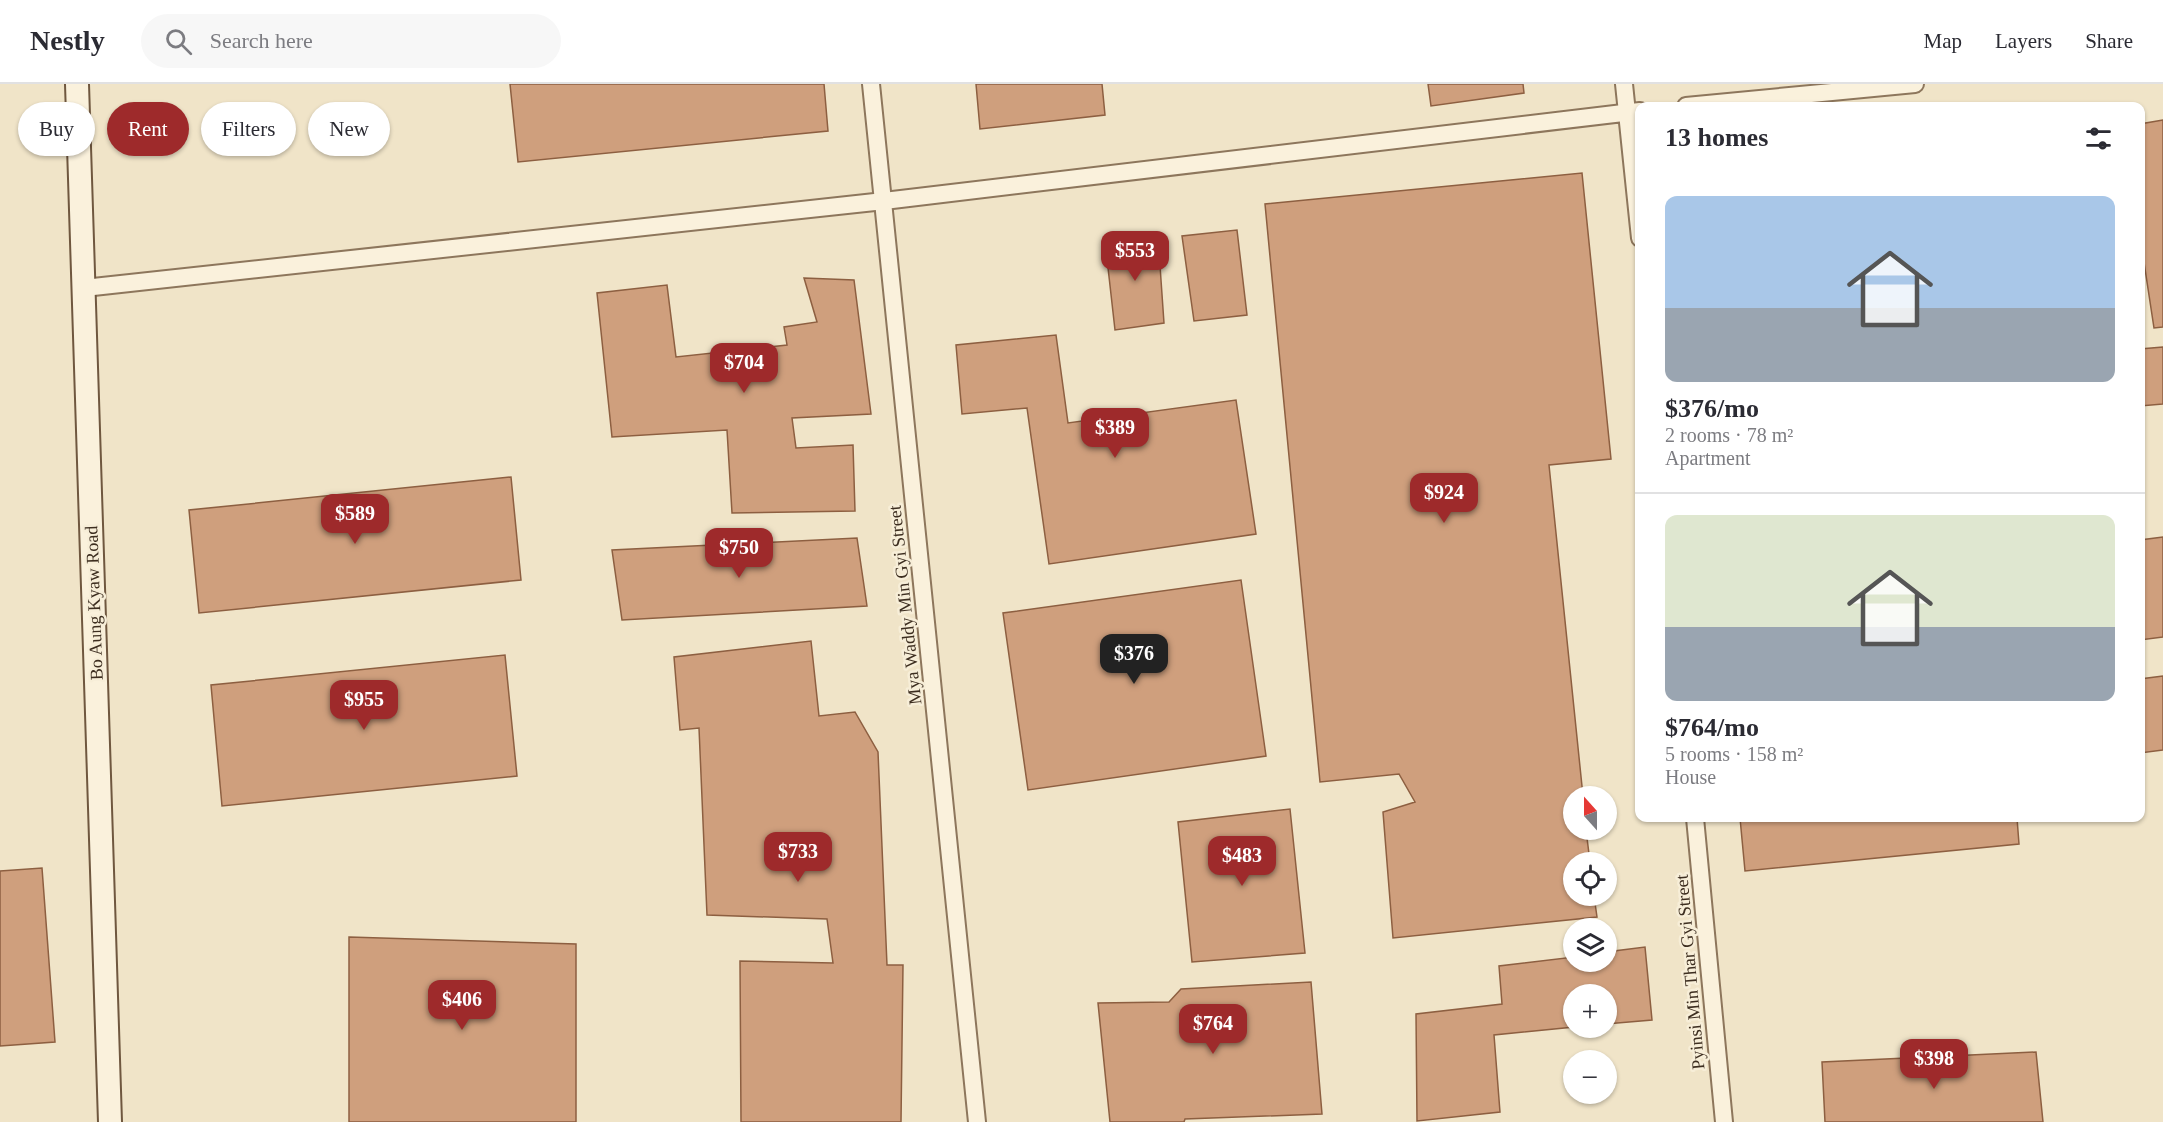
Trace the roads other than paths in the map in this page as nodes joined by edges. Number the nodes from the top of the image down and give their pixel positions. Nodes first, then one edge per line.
1 (77, 84) edge
2 (871, 84) edge
3 (1624, 84) edge
4 (1915, 84) edge
5 (1728, 102) edge
6 (1634, 112) edge
7 (1635, 133) edge
8 (884, 201) junction
9 (84, 288) junction
10 (1695, 822) edge
11 (110, 1122) edge
12 (977, 1122) edge
13 (1724, 1122) edge

1 - 9 street, Bo Aung Kyaw Road
2 - 8 street, Mya Waddy Min Gyi Street
3 - 6 street
4 - 5 street
6 - 7 street
6 - 8 street
8 - 9 street
8 - 12 street, Mya Waddy Min Gyi Street
9 - 11 street, Bo Aung Kyaw Road
10 - 13 street, Pyinsi Min Thar Gyi Street

